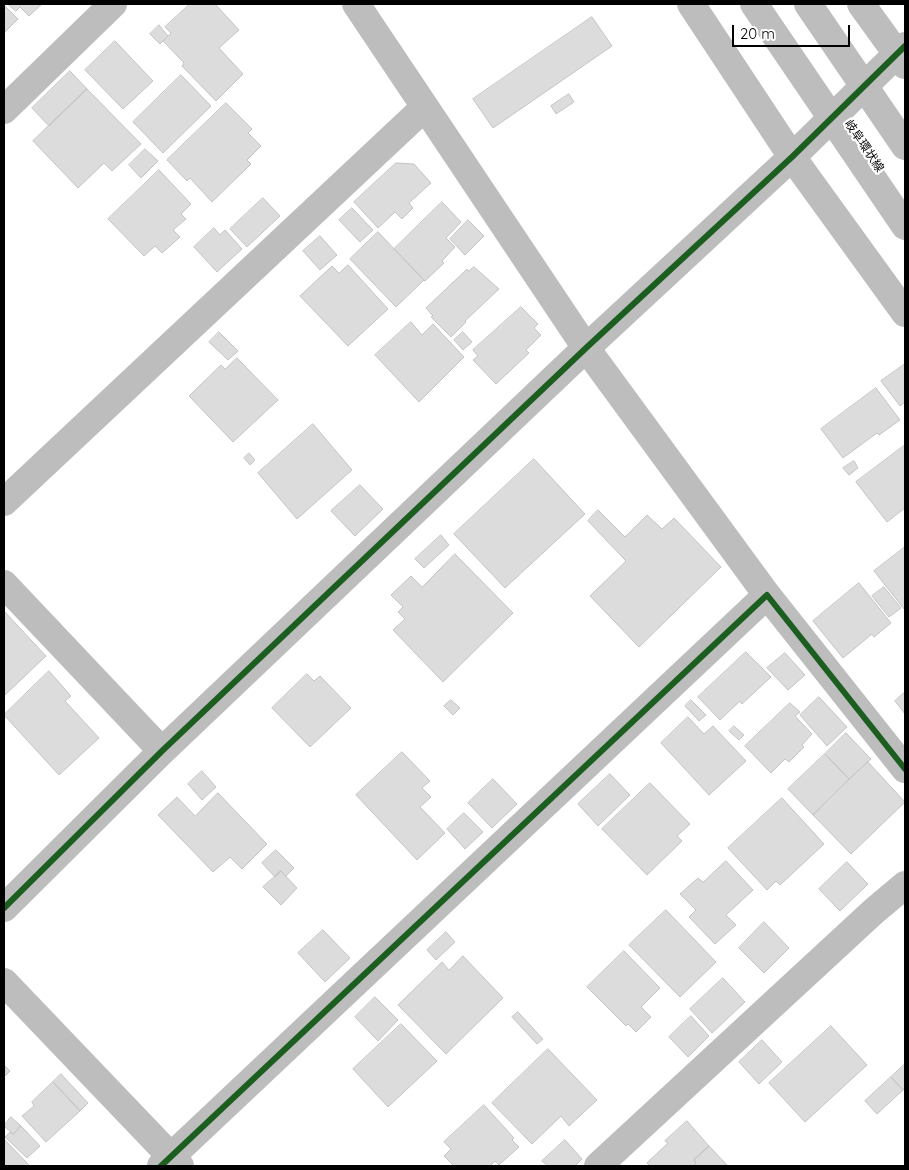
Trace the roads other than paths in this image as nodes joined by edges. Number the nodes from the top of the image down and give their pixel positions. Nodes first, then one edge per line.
1 (113, 4) edge
2 (356, 4) edge
3 (692, 4) edge
4 (754, 4) edge
5 (808, 4) edge
6 (861, 4) edge
7 (902, 54) edge
8 (425, 107) junction
9 (4, 110) edge
10 (905, 146) edge
11 (792, 157) junction
12 (905, 226) edge
13 (905, 313) edge
14 (586, 348) junction
15 (4, 502) edge
16 (4, 584) edge
17 (767, 595) junction
18 (162, 752) junction
19 (905, 769) edge
20 (905, 885) edge
21 (4, 908) edge
22 (4, 982) edge
23 (170, 1163) edge
24 (598, 1166) edge

1 - 9 street
2 - 8 street
3 - 11 street
4 - 12 street, 岐阜環状線
5 - 10 street
6 - 7 street
7 - 11 street
8 - 14 street
8 - 15 street
11 - 13 street
11 - 14 street
14 - 17 street
14 - 18 street
16 - 18 street
17 - 19 street
17 - 23 street
18 - 21 street
20 - 24 street
22 - 23 street

